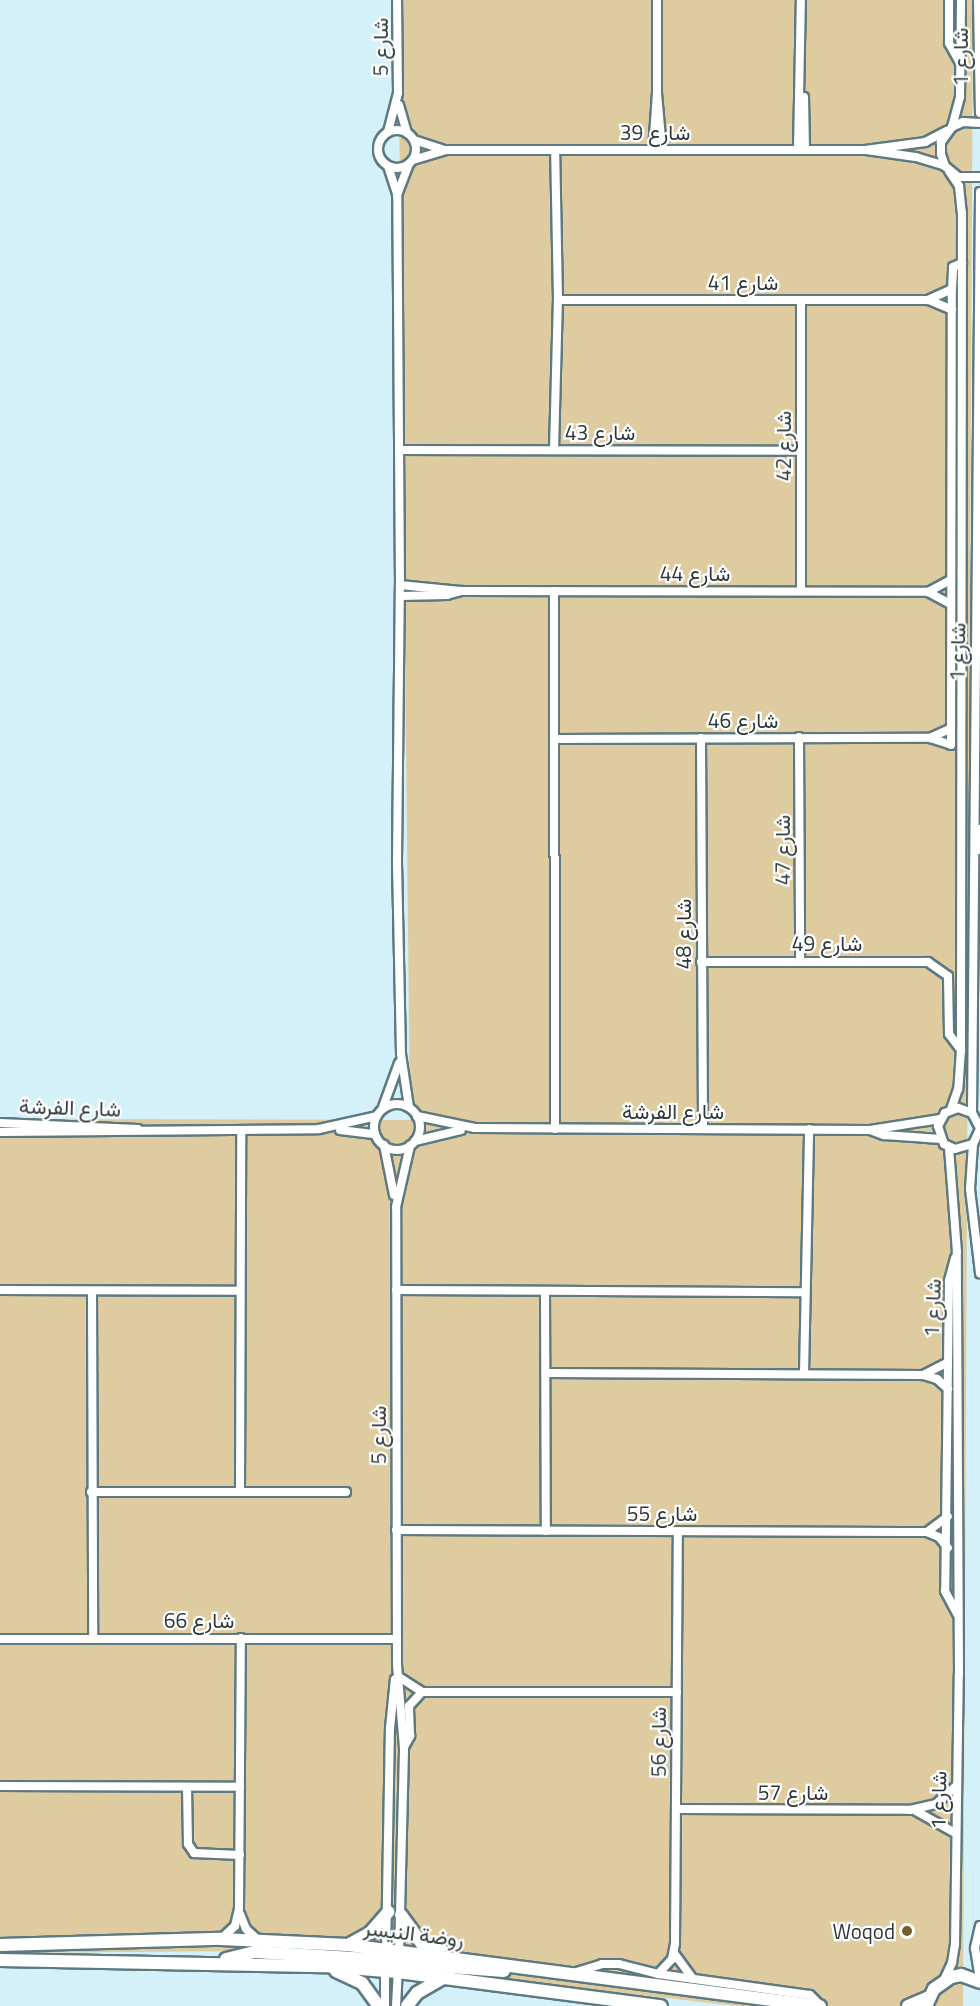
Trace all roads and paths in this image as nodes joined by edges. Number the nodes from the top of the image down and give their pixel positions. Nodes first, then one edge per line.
1 (398, 0) edge
2 (657, 0) edge
3 (801, 0) edge
4 (949, 0) edge
5 (961, 0) edge
6 (978, 0) edge
7 (961, 66) junction
8 (398, 93) junction
9 (980, 113) edge
10 (980, 123) edge
11 (950, 129) junction
12 (388, 132) junction
13 (410, 137) junction
14 (445, 150) junction
15 (555, 150) junction
16 (657, 150) junction
17 (801, 150) junction
18 (865, 150) junction
19 (411, 161) junction
20 (388, 166) junction
21 (947, 168) junction
22 (980, 177) edge
23 (980, 192) edge
24 (397, 195) junction
25 (962, 263) junction
26 (952, 289) junction
27 (558, 300) junction
28 (801, 300) junction
29 (928, 300) junction
30 (952, 310) junction
31 (979, 405) edge
32 (399, 450) junction
33 (554, 450) junction
34 (801, 451) junction
35 (978, 463) edge
36 (951, 580) junction
37 (400, 585) junction
38 (461, 591) junction
39 (554, 591) junction
40 (801, 591) junction
41 (928, 592) junction
42 (400, 596) junction
43 (951, 604) junction
44 (975, 680) junction
45 (980, 692) edge
46 (951, 728) junction
47 (799, 737) junction
48 (701, 738) junction
49 (930, 738) junction
50 (555, 739) junction
51 (951, 745) joint
52 (980, 750) edge
53 (974, 761) junction
54 (975, 807) junction
55 (980, 850) edge
56 (700, 962) junction
57 (800, 962) junction
58 (948, 976) joint
59 (961, 1050) junction
60 (401, 1054) junction
61 (409, 1107) junction
62 (951, 1109) junction
63 (379, 1113) junction
64 (972, 1113) junction
65 (417, 1116) junction
66 (940, 1119) junction
67 (0, 1123) edge
68 (475, 1128) junction
69 (980, 1128) edge
70 (139, 1129) junction
71 (319, 1129) junction
72 (555, 1129) junction
73 (703, 1129) junction
74 (809, 1130) junction
75 (870, 1130) junction
76 (240, 1131) junction
77 (0, 1132) edge
78 (375, 1134) junction
79 (940, 1139) junction
80 (412, 1143) junction
81 (973, 1144) junction
82 (384, 1145) junction
83 (950, 1147) junction
84 (396, 1207) junction
85 (957, 1252) junction
86 (980, 1273) edge
87 (0, 1290) edge
88 (396, 1290) junction
89 (92, 1291) junction
90 (240, 1291) junction
91 (545, 1291) junction
92 (804, 1292) junction
93 (948, 1362) junction
94 (546, 1373) junction
95 (804, 1374) junction
96 (923, 1375) junction
97 (948, 1389) junction
98 (91, 1492) junction
99 (240, 1492) junction
100 (346, 1492) dead end
101 (948, 1516) junction
102 (396, 1530) junction
103 (546, 1531) junction
104 (678, 1531) junction
105 (927, 1532) junction
106 (948, 1548) junction
107 (958, 1615) junction
108 (93, 1638) junction
109 (241, 1638) junction
110 (0, 1639) edge
111 (397, 1639) junction
112 (397, 1664) junction
113 (399, 1677) junction
114 (422, 1692) junction
115 (677, 1692) junction
116 (404, 1748) junction
117 (0, 1786) edge
118 (956, 1786) junction
119 (187, 1787) junction
120 (240, 1787) junction
121 (676, 1809) junction
122 (910, 1810) junction
123 (955, 1833) junction
124 (240, 1855) junction
125 (239, 1908) junction
126 (395, 1914) junction
127 (980, 1926) edge
128 (221, 1938) junction
129 (257, 1939) junction
130 (0, 1945) edge
131 (348, 1945) junction
132 (674, 1953) junction
133 (0, 1960) edge
134 (385, 1960) junction
135 (216, 1961) junction
136 (399, 1962) junction
137 (324, 1966) junction
138 (520, 1967) junction
139 (572, 1973) junction
140 (658, 1974) junction
141 (443, 1978) junction
142 (694, 1980) junction
143 (980, 1981) edge
144 (942, 1983) junction
145 (927, 2001) edge
146 (379, 2006) edge
147 (385, 2006) edge
148 (396, 2006) edge
149 (407, 2006) edge
150 (661, 2006) edge
151 (820, 2006) edge
152 (908, 2006) edge

1 - 8 street, شارع 5
2 - 16 street
3 - 17 street
4 - 7 street, شارع 1
5 - 7 street, شارع 1
6 - 9 street, شارع 1
7 - 11 street, شارع 1
8 - 12 street, شارع 5
8 - 13 street, شارع 5
10 - 11 street, شارع 39
11 - 18 street, شارع 39
11 - 21 street, شارع 1
12 - 13 street
12 - 20 street
13 - 14 street, شارع 39
13 - 19 street
14 - 15 street, شارع 39
14 - 19 street, شارع 39
15 - 16 street, شارع 39
15 - 27 street
16 - 17 street, شارع 39
17 - 18 street, شارع 39
18 - 21 street, شارع 39
19 - 20 street
19 - 24 street
20 - 24 street
21 - 22 street, شارع 39
21 - 25 street, شارع 1
23 - 31 street, شارع 1
24 - 32 street
25 - 26 street, شارع 1
25 - 59 street, شارع 1
26 - 29 street, شارع 41
26 - 30 street, شارع 1
27 - 28 street, شارع 41
27 - 33 street
28 - 29 street, شارع 41
28 - 34 street, شارع 42
29 - 30 street, شارع 41
30 - 36 street, شارع 1
31 - 35 street, شارع 1
32 - 33 street, شارع 43
32 - 37 street
33 - 34 street, شارع 43
34 - 40 street, شارع 42
35 - 44 street, شارع 1
36 - 41 street, شارع 44
36 - 43 street, شارع 1
37 - 38 street, شارع 44
37 - 42 street
38 - 39 street, شارع 44
38 - 42 street, شارع 44
39 - 40 street, شارع 44
39 - 50 street
40 - 41 street, شارع 44
41 - 43 street, شارع 44
42 - 60 street
43 - 46 street, شارع 1
44 - 45 street
44 - 53 street, شارع 1
46 - 49 street, شارع 46
46 - 51 street, شارع 1
47 - 48 street, شارع 46
47 - 49 street, شارع 46
47 - 57 street, شارع 47
48 - 50 street, شارع 46
48 - 56 street, شارع 48
49 - 51 street, شارع 46
50 - 72 street
52 - 53 street
53 - 54 street, شارع 1
54 - 55 street
54 - 64 street, شارع 1
56 - 57 street, شارع 49
56 - 73 street, شارع 48
57 - 58 street, شارع 49
58 - 59 street, شارع 1
59 - 62 street, شارع 1
60 - 61 street
60 - 63 street
61 - 63 street
61 - 65 street
62 - 64 street
62 - 66 street
63 - 71 street, شارع الفرشة
63 - 78 street
64 - 69 street
65 - 68 street, شارع الفرشة
65 - 80 street
66 - 75 street, شارع الفرشة
66 - 79 street
67 - 70 street, شارع الفرشة
68 - 72 street, شارع الفرشة
68 - 80 street, شارع الفرشة
69 - 81 street
70 - 76 street, شارع الفرشة
70 - 77 street, شارع الفرشة
71 - 76 street, شارع الفرشة
71 - 78 street, شارع الفرشة
72 - 73 street, شارع الفرشة
73 - 74 street, شارع الفرشة
74 - 75 street, شارع الفرشة
74 - 92 street
75 - 79 street, شارع الفرشة
76 - 90 street
78 - 82 street
79 - 83 street
80 - 82 street
80 - 84 street, شارع 5
81 - 83 street
81 - 86 street
82 - 84 street, شارع 5
83 - 85 street, شارع 1
84 - 88 street, شارع 5
85 - 93 street, شارع 1
85 - 107 street, شارع 1
87 - 89 street
88 - 91 street
88 - 102 street, شارع 5
89 - 90 street
89 - 98 street
90 - 99 street
91 - 92 street
91 - 94 street
92 - 95 street
93 - 96 street
93 - 97 street, شارع 1
94 - 95 street
94 - 103 street
95 - 96 street
96 - 97 street
97 - 101 street, شارع 1
98 - 99 street
98 - 108 street
99 - 100 street
101 - 105 street
101 - 106 street, شارع 1
102 - 103 street, شارع 55
102 - 111 street, شارع 5
103 - 104 street, شارع 55
104 - 105 street, شارع 55
104 - 115 street, شارع 56
105 - 106 street
106 - 107 street, شارع 1
107 - 118 street, شارع 1
108 - 109 street, شارع 66
108 - 110 street, شارع 66
109 - 111 street, شارع 66
109 - 120 street
111 - 112 street, شارع 5
112 - 113 street
112 - 126 street
113 - 114 street
113 - 116 street
114 - 115 street
114 - 116 street
115 - 121 street, شارع 56
116 - 126 street
117 - 119 street
118 - 122 street, شارع 57
118 - 123 street, شارع 1
119 - 120 street
119 - 124 street
120 - 124 street
121 - 122 street, شارع 57
121 - 132 street, شارع 56
122 - 123 street, شارع 57
123 - 144 street, شارع 1
124 - 125 street
125 - 128 street
125 - 129 street
126 - 131 street
126 - 134 street
126 - 136 street
126 - 138 street
127 - 143 street
128 - 129 street, روضة النيسر
128 - 130 street, روضة النيسر
129 - 131 street, روضة النيسر
131 - 134 street, روضة النيسر
132 - 140 street
132 - 142 street
133 - 135 street, روضة النيسر
134 - 135 street
134 - 136 street, روضة النيسر
134 - 136 street, روضة النيسر
134 - 137 street, روضة النيسر
134 - 147 street
135 - 137 street, روضة النيسر
136 - 138 street, روضة النيسر
136 - 141 street, روضة النيسر
136 - 148 street
137 - 146 street
138 - 139 street, روضة النيسر
139 - 140 street
139 - 151 street, روضة النيسر
140 - 142 street
141 - 149 street
141 - 150 street, روضة النيسر
142 - 151 street
143 - 144 street
144 - 145 street
145 - 152 street

